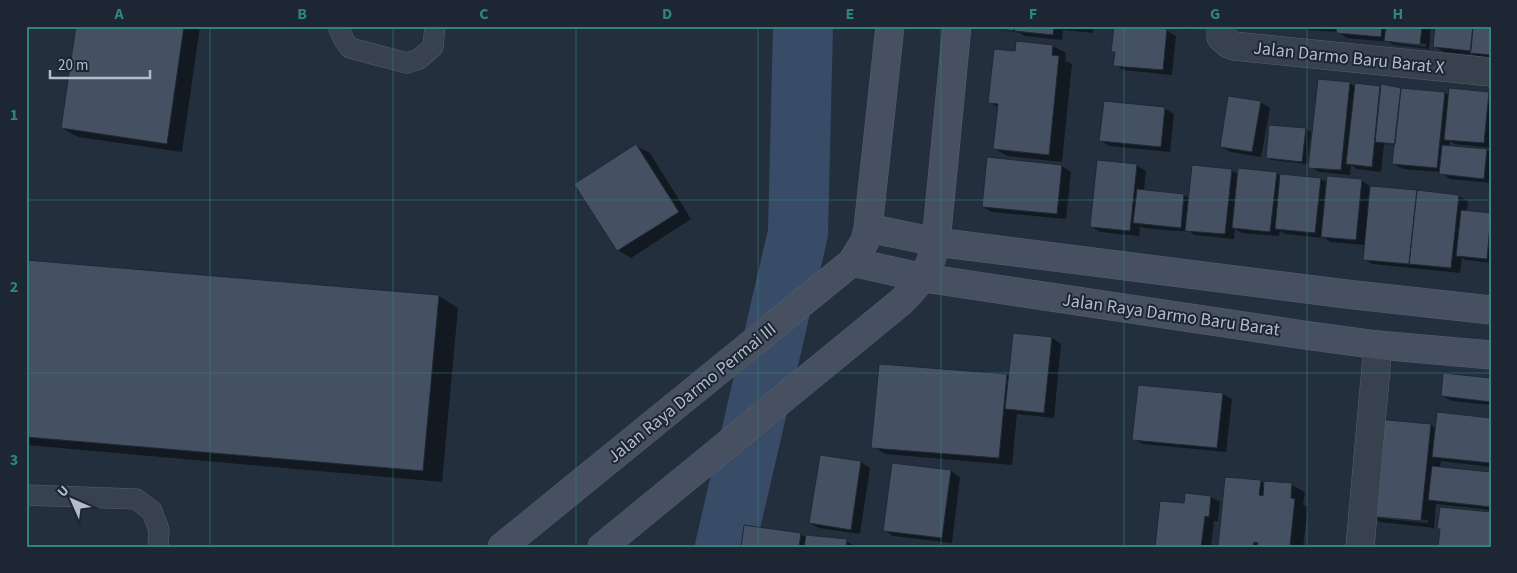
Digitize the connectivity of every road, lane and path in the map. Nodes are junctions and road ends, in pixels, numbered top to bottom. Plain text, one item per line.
1 (338, 26) edge
2 (435, 26) edge
3 (890, 26) edge
4 (957, 26) edge
5 (1221, 26) edge
6 (1491, 72) edge
7 (868, 228) junction
8 (936, 242) junction
9 (852, 262) junction
10 (924, 278) junction
11 (1491, 310) edge
12 (1378, 345) junction
13 (1491, 355) edge
14 (26, 495) edge
15 (158, 547) edge
16 (502, 547) edge
17 (602, 547) edge
18 (1360, 547) edge

1 - 2 lane
3 - 7 main road, Jalan Raya Darmo Permai III
4 - 8 main road
5 - 6 street, Jalan Darmo Baru Barat X
7 - 8 main road
7 - 9 main road, Jalan Raya Darmo Permai III
8 - 10 main road
8 - 11 main road
9 - 10 main road, Jalan Raya Darmo Baru Barat
9 - 16 main road, Jalan Raya Darmo Permai III
10 - 12 main road, Jalan Raya Darmo Baru Barat
10 - 17 main road
12 - 13 main road, Jalan Raya Darmo Baru Barat
12 - 18 street
14 - 15 lane

